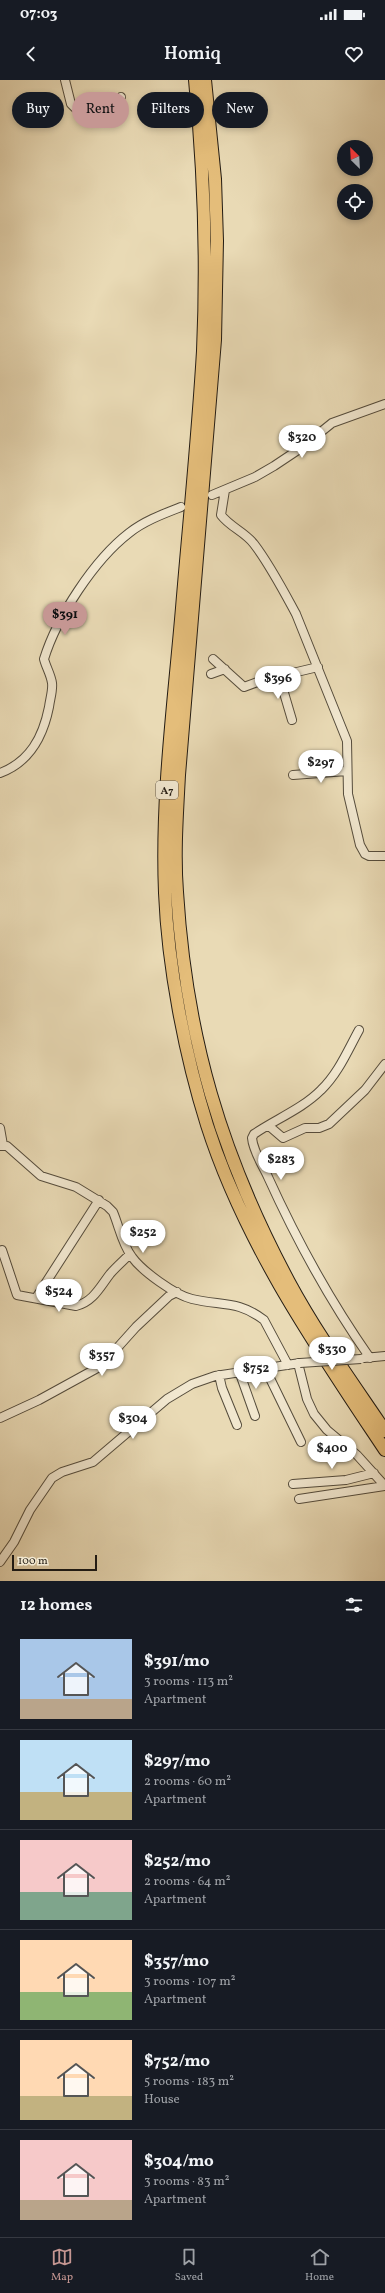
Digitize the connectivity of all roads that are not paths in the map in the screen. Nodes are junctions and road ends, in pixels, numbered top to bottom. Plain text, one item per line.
1 (65, 80) edge
2 (195, 80) edge
3 (206, 80) edge
4 (72, 105) edge
5 (385, 404) edge
6 (225, 490) junction
7 (212, 495) dead end
8 (181, 507) dead end
9 (213, 659) dead end
10 (318, 667) junction
11 (225, 669) junction
12 (211, 674) dead end
13 (279, 676) junction
14 (292, 720) dead end
15 (347, 771) junction
16 (0, 773) edge
17 (293, 775) dead end
18 (385, 856) edge
19 (360, 1030) dead end
20 (385, 1064) edge
21 (269, 1126) junction
22 (0, 1128) edge
23 (2, 1146) edge
24 (99, 1200) junction
25 (2, 1250) dead end
26 (130, 1254) junction
27 (177, 1292) junction
28 (36, 1298) junction
29 (385, 1356) edge
30 (366, 1358) junction
31 (299, 1363) junction
32 (288, 1365) junction
33 (265, 1368) junction
34 (239, 1371) junction
35 (219, 1375) junction
36 (255, 1416) dead end
37 (0, 1418) edge
38 (237, 1424) dead end
39 (385, 1431) edge
40 (301, 1442) dead end
41 (385, 1450) edge
42 (374, 1473) junction
43 (293, 1484) dead end
44 (385, 1486) edge
45 (299, 1499) dead end
46 (0, 1562) edge

1 - 4 street
2 - 41 highway, A7
3 - 39 highway, A7
5 - 6 street
6 - 7 street
6 - 10 street
8 - 16 street
9 - 11 street
10 - 13 street
10 - 15 street
11 - 12 street
11 - 13 street
13 - 14 street
15 - 17 street
15 - 18 street
19 - 21 street
20 - 21 street
21 - 30 street
22 - 23 street
23 - 24 street
24 - 26 street
24 - 28 street
25 - 28 street
26 - 27 street
26 - 28 street
27 - 32 street
27 - 37 street
29 - 30 street
30 - 31 street, bridge
31 - 32 street
31 - 42 street
32 - 33 street
33 - 34 street
33 - 40 street
34 - 35 street
34 - 36 street
35 - 38 street
35 - 46 street
42 - 43 street
42 - 44 street
44 - 45 street

